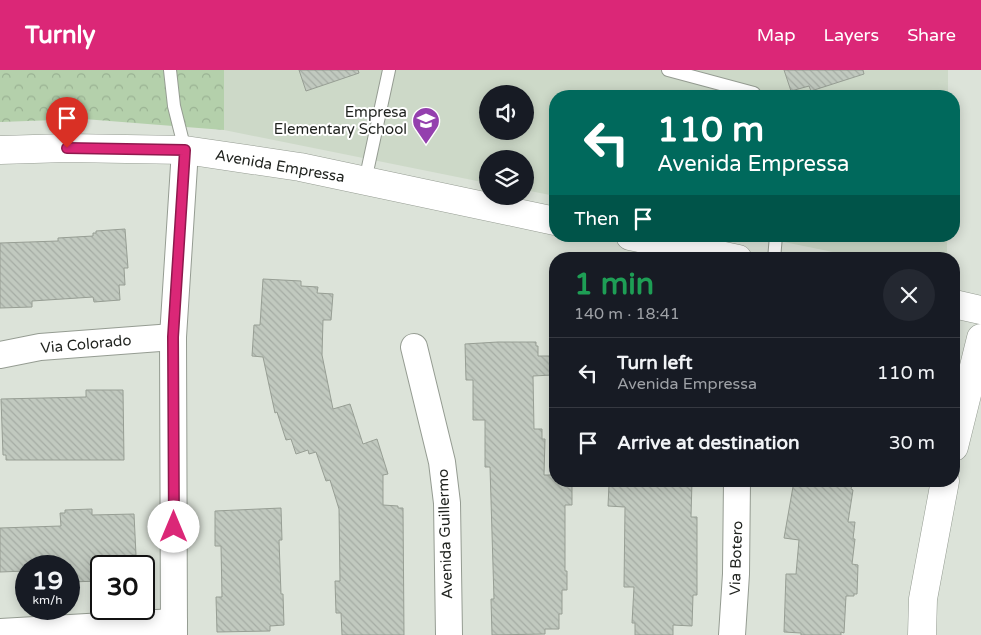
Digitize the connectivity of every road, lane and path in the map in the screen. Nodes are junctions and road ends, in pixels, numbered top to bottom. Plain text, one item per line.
1 (170, 70) edge
2 (389, 70) edge
3 (668, 70) edge
4 (743, 90) edge
5 (0, 150) edge
6 (185, 150) junction
7 (365, 181) junction
8 (549, 220) edge
9 (658, 242) edge
10 (705, 252) edge
11 (960, 305) edge
12 (981, 310) edge
13 (173, 337) junction
14 (981, 338) edge
15 (414, 347) dead end
16 (0, 355) edge
17 (960, 423) edge
18 (737, 487) edge
19 (944, 487) edge
20 (174, 628) edge
21 (0, 632) edge
22 (449, 635) edge
23 (732, 635) edge
24 (922, 635) edge

1 - 6 lane
2 - 7 lane
3 - 4 lane
5 - 6 street, Avenida Empressa
6 - 7 street, Avenida Empressa
6 - 13 street
7 - 8 street, Avenida Empressa
9 - 10 street
11 - 12 street
13 - 16 street, Via Colorado
13 - 20 street
14 - 17 street
15 - 22 street, Avenida Guillermo
18 - 23 street, Via Botero
19 - 24 street
20 - 21 street

